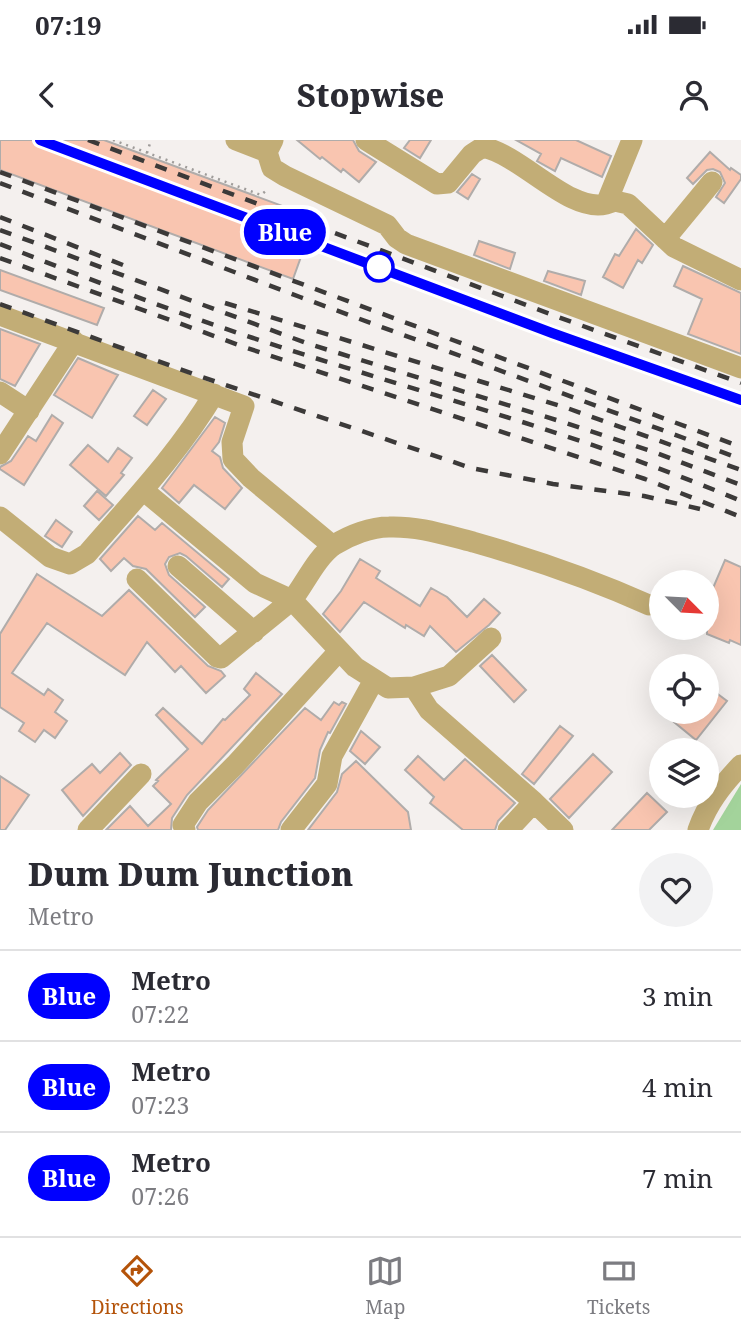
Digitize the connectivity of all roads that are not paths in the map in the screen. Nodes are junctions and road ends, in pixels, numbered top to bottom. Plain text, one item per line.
1 (236, 140) edge
2 (366, 140) edge
3 (632, 140) edge
4 (270, 146) edge
5 (395, 147) edge
6 (712, 182) dead end
7 (606, 204) junction
8 (665, 239) junction
9 (741, 279) edge
10 (0, 315) edge
11 (74, 341) junction
12 (741, 368) edge
13 (0, 392) edge
14 (215, 394) junction
15 (29, 411) junction
16 (0, 454) edge
17 (143, 490) junction
18 (0, 517) edge
19 (333, 546) junction
20 (178, 566) dead end
21 (137, 579) dead end
22 (292, 600) junction
23 (649, 605) dead end
24 (254, 632) junction
25 (491, 638) dead end
26 (339, 651) junction
27 (374, 680) junction
28 (414, 687) junction
29 (741, 765) edge
30 (141, 774) dead end
31 (534, 802) junction
32 (88, 830) edge
33 (185, 830) edge
34 (291, 830) edge
35 (508, 830) edge
36 (563, 830) edge
37 (698, 830) edge

1 - 4 street
2 - 5 street
3 - 7 street
4 - 12 street
5 - 7 street
6 - 8 street
7 - 8 street
8 - 9 street
10 - 11 street
11 - 14 street
11 - 15 street
13 - 15 street
14 - 17 street
14 - 19 street
15 - 16 street
17 - 18 street
17 - 22 street
19 - 22 street
19 - 23 street
20 - 24 street
21 - 24 street
22 - 24 street
22 - 26 street
25 - 28 street
26 - 27 street
26 - 33 street
27 - 28 street
27 - 34 street
28 - 31 street
29 - 37 street
30 - 32 street
31 - 35 street
31 - 36 street

